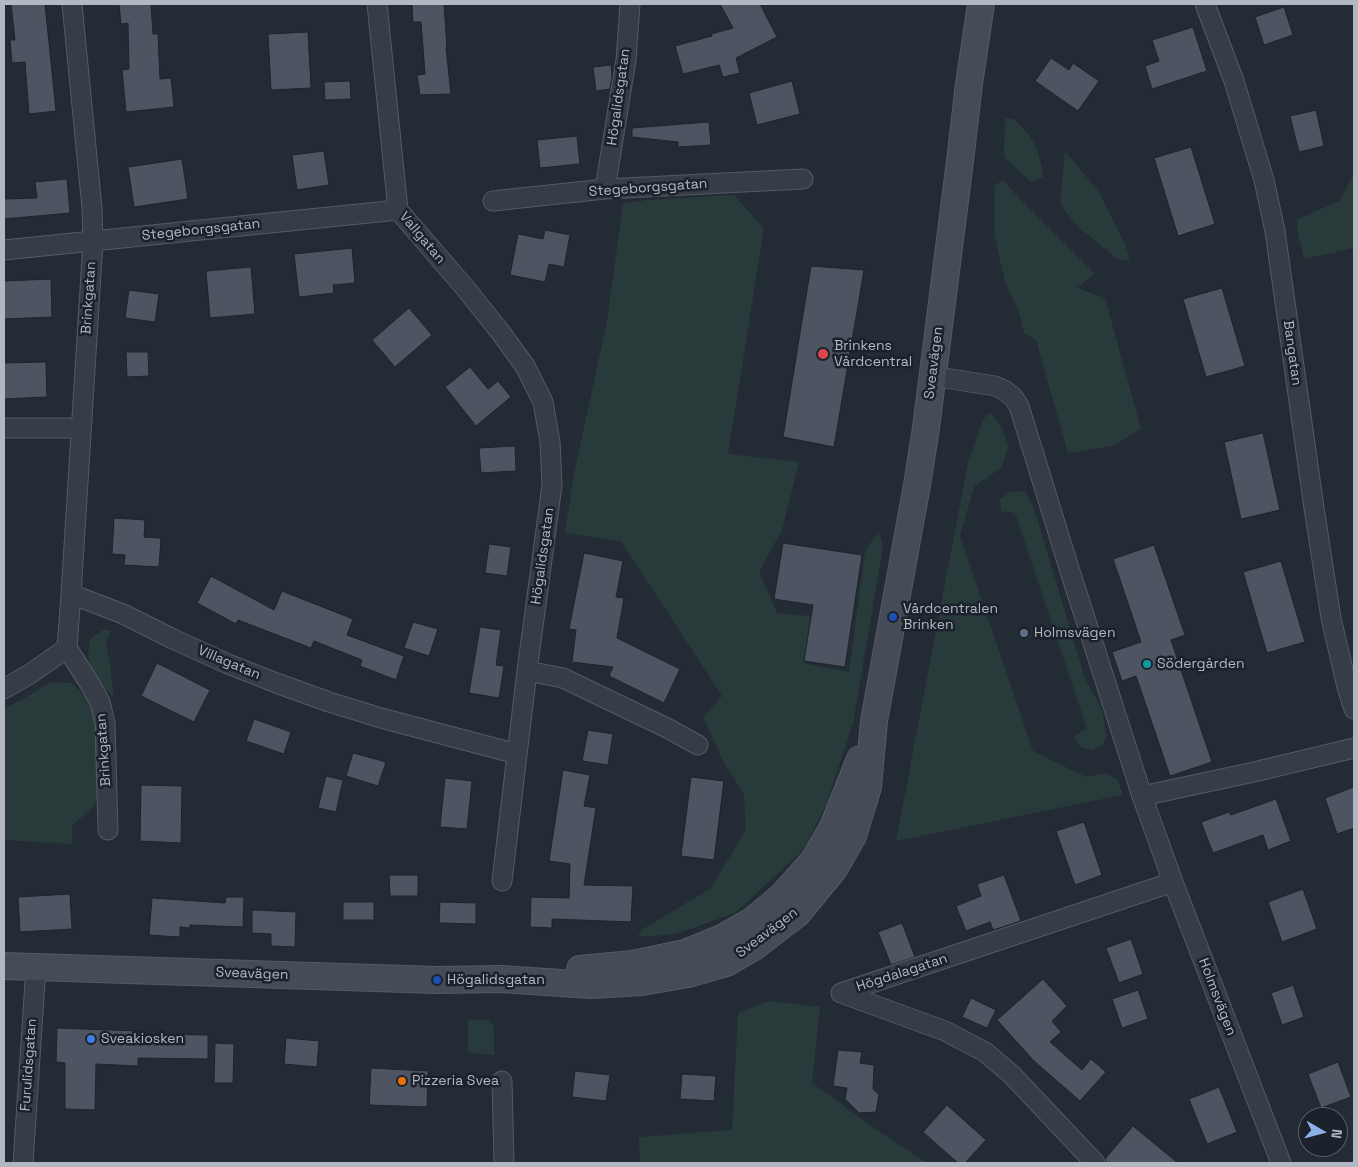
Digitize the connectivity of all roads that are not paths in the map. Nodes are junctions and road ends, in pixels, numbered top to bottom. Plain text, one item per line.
1 (72, 4) edge
2 (377, 4) edge
3 (630, 4) edge
4 (981, 4) edge
5 (1205, 4) edge
6 (803, 179) dead end
7 (606, 189) junction
8 (493, 201) dead end
9 (398, 210) junction
10 (92, 240) junction
11 (4, 250) edge
12 (932, 376) junction
13 (4, 428) edge
14 (80, 428) junction
15 (550, 442) joint
16 (71, 594) junction
17 (67, 648) junction
18 (527, 671) junction
19 (4, 689) edge
20 (1354, 709) edge
21 (698, 746) dead end
22 (1354, 748) edge
23 (517, 754) junction
24 (1142, 796) junction
25 (108, 830) dead end
26 (502, 881) dead end
27 (1173, 882) junction
28 (4, 966) edge
29 (36, 967) junction
30 (502, 1081) dead end
31 (22, 1163) edge
32 (504, 1163) edge
33 (1095, 1163) edge
34 (1281, 1163) edge

1 - 10 street, Brinkgatan
2 - 9 street, Vallgatan
3 - 7 street, Högalidsgatan
4 - 12 main road, Sveavägen
5 - 20 street, Bangatan
6 - 7 street, Stegeborgsgatan
7 - 8 street, Stegeborgsgatan
9 - 10 street, Stegeborgsgatan
9 - 15 street, Vallgatan
10 - 11 street, Stegeborgsgatan
10 - 14 street, Brinkgatan
12 - 24 street, Holmsvägen
12 - 29 main road, Sveavägen
13 - 14 street
14 - 16 street, Brinkgatan
15 - 18 street, Högalidsgatan
16 - 17 street
16 - 23 street, Villagatan
17 - 19 street
17 - 25 street, Brinkgatan
18 - 21 street
18 - 23 street, Högalidsgatan
22 - 24 street
23 - 26 street, Högalidsgatan
24 - 27 street, Holmsvägen
27 - 33 street, Högdalagatan
27 - 34 street, Holmsvägen
28 - 29 main road, Sveavägen
29 - 31 street, Furulidsgatan
30 - 32 street

